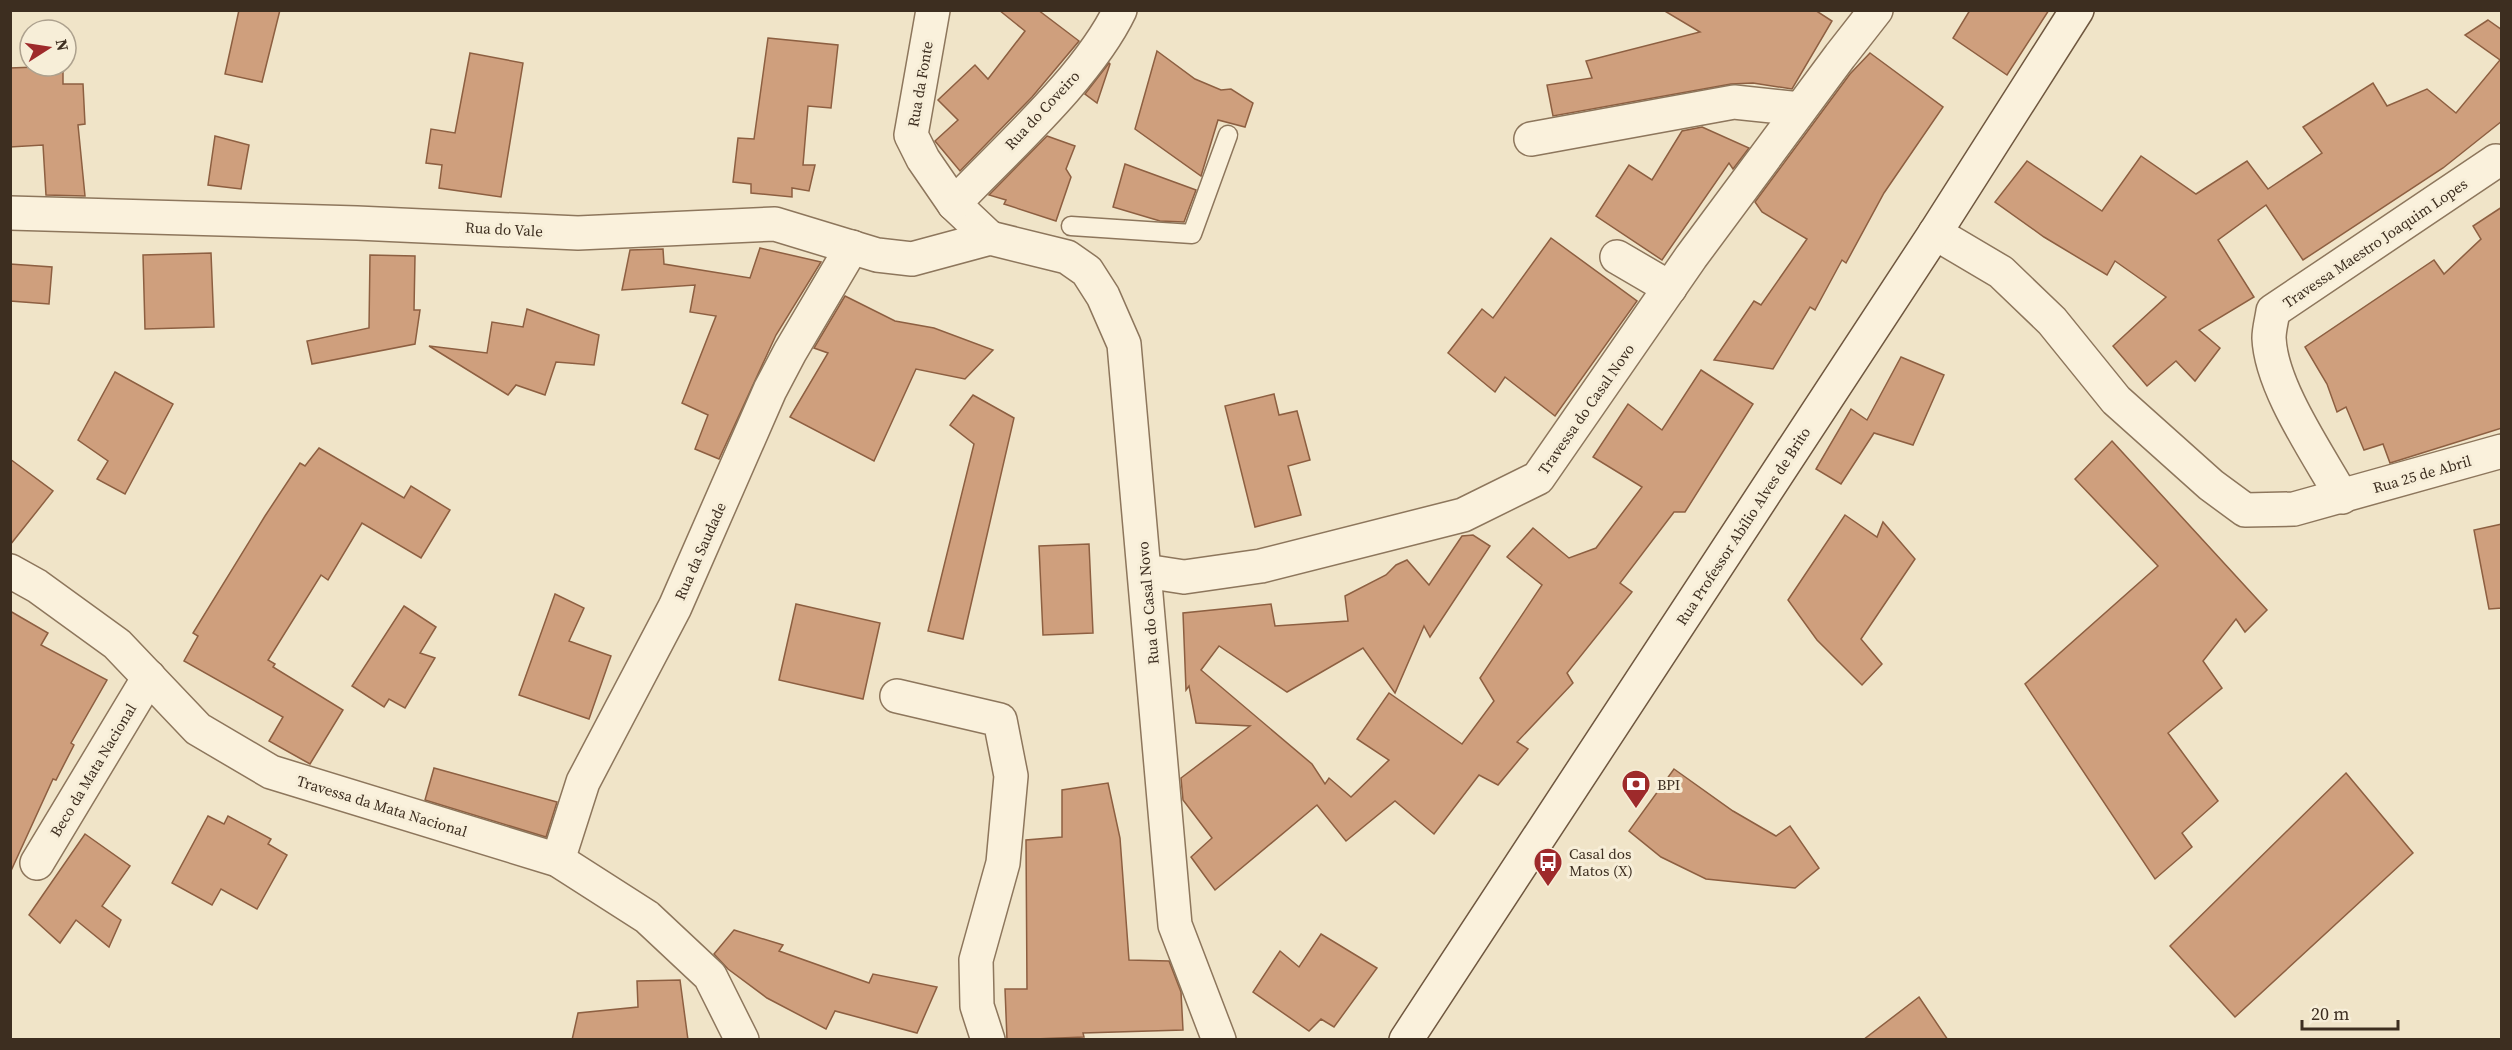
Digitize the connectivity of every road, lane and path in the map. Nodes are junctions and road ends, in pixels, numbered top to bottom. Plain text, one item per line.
1 (933, 10) edge
2 (1120, 10) edge
3 (1876, 10) edge
4 (2077, 10) edge
5 (1800, 110) junction
6 (1228, 135) dead end
7 (1531, 139) dead end
8 (2496, 161) dead end
9 (954, 204) junction
10 (10, 213) edge
11 (1071, 226) dead end
12 (1935, 233) junction
13 (990, 238) junction
14 (852, 247) junction
15 (1617, 256) dead end
16 (1670, 288) junction
17 (2502, 452) edge
18 (2342, 497) junction
19 (10, 571) edge
20 (1145, 571) junction
21 (149, 677) junction
22 (897, 696) dead end
23 (558, 860) junction
24 (37, 862) dead end
25 (742, 1040) edge
26 (988, 1040) edge
27 (1219, 1040) edge
28 (1406, 1040) edge

1 - 9 street, Rua da Fonte
2 - 9 street, Rua do Coveiro
3 - 5 street, Travessa do Casal Novo
4 - 12 street, Rua Professor Abílio Alves de Brito
5 - 7 street
5 - 16 street, Travessa do Casal Novo
6 - 11 lane
8 - 18 street, Travessa Maestro Joaquim Lopes
9 - 13 street, Rua da Fonte
10 - 14 street, Rua do Vale
12 - 18 street, Rua 25 de Abril
12 - 28 street, Rua Professor Abílio Alves de Brito
13 - 14 street, Rua do Vale
13 - 20 street, Rua do Casal Novo
14 - 23 street, Rua da Saudade
15 - 16 street
16 - 20 street, Travessa do Casal Novo
17 - 18 street, Rua 25 de Abril
19 - 21 street, Travessa da Mata Nacional
20 - 27 street, Rua do Casal Novo
21 - 23 street, Travessa da Mata Nacional
21 - 24 street, Beco da Mata Nacional
22 - 26 street
23 - 25 street, Travessa da Mata Nacional

